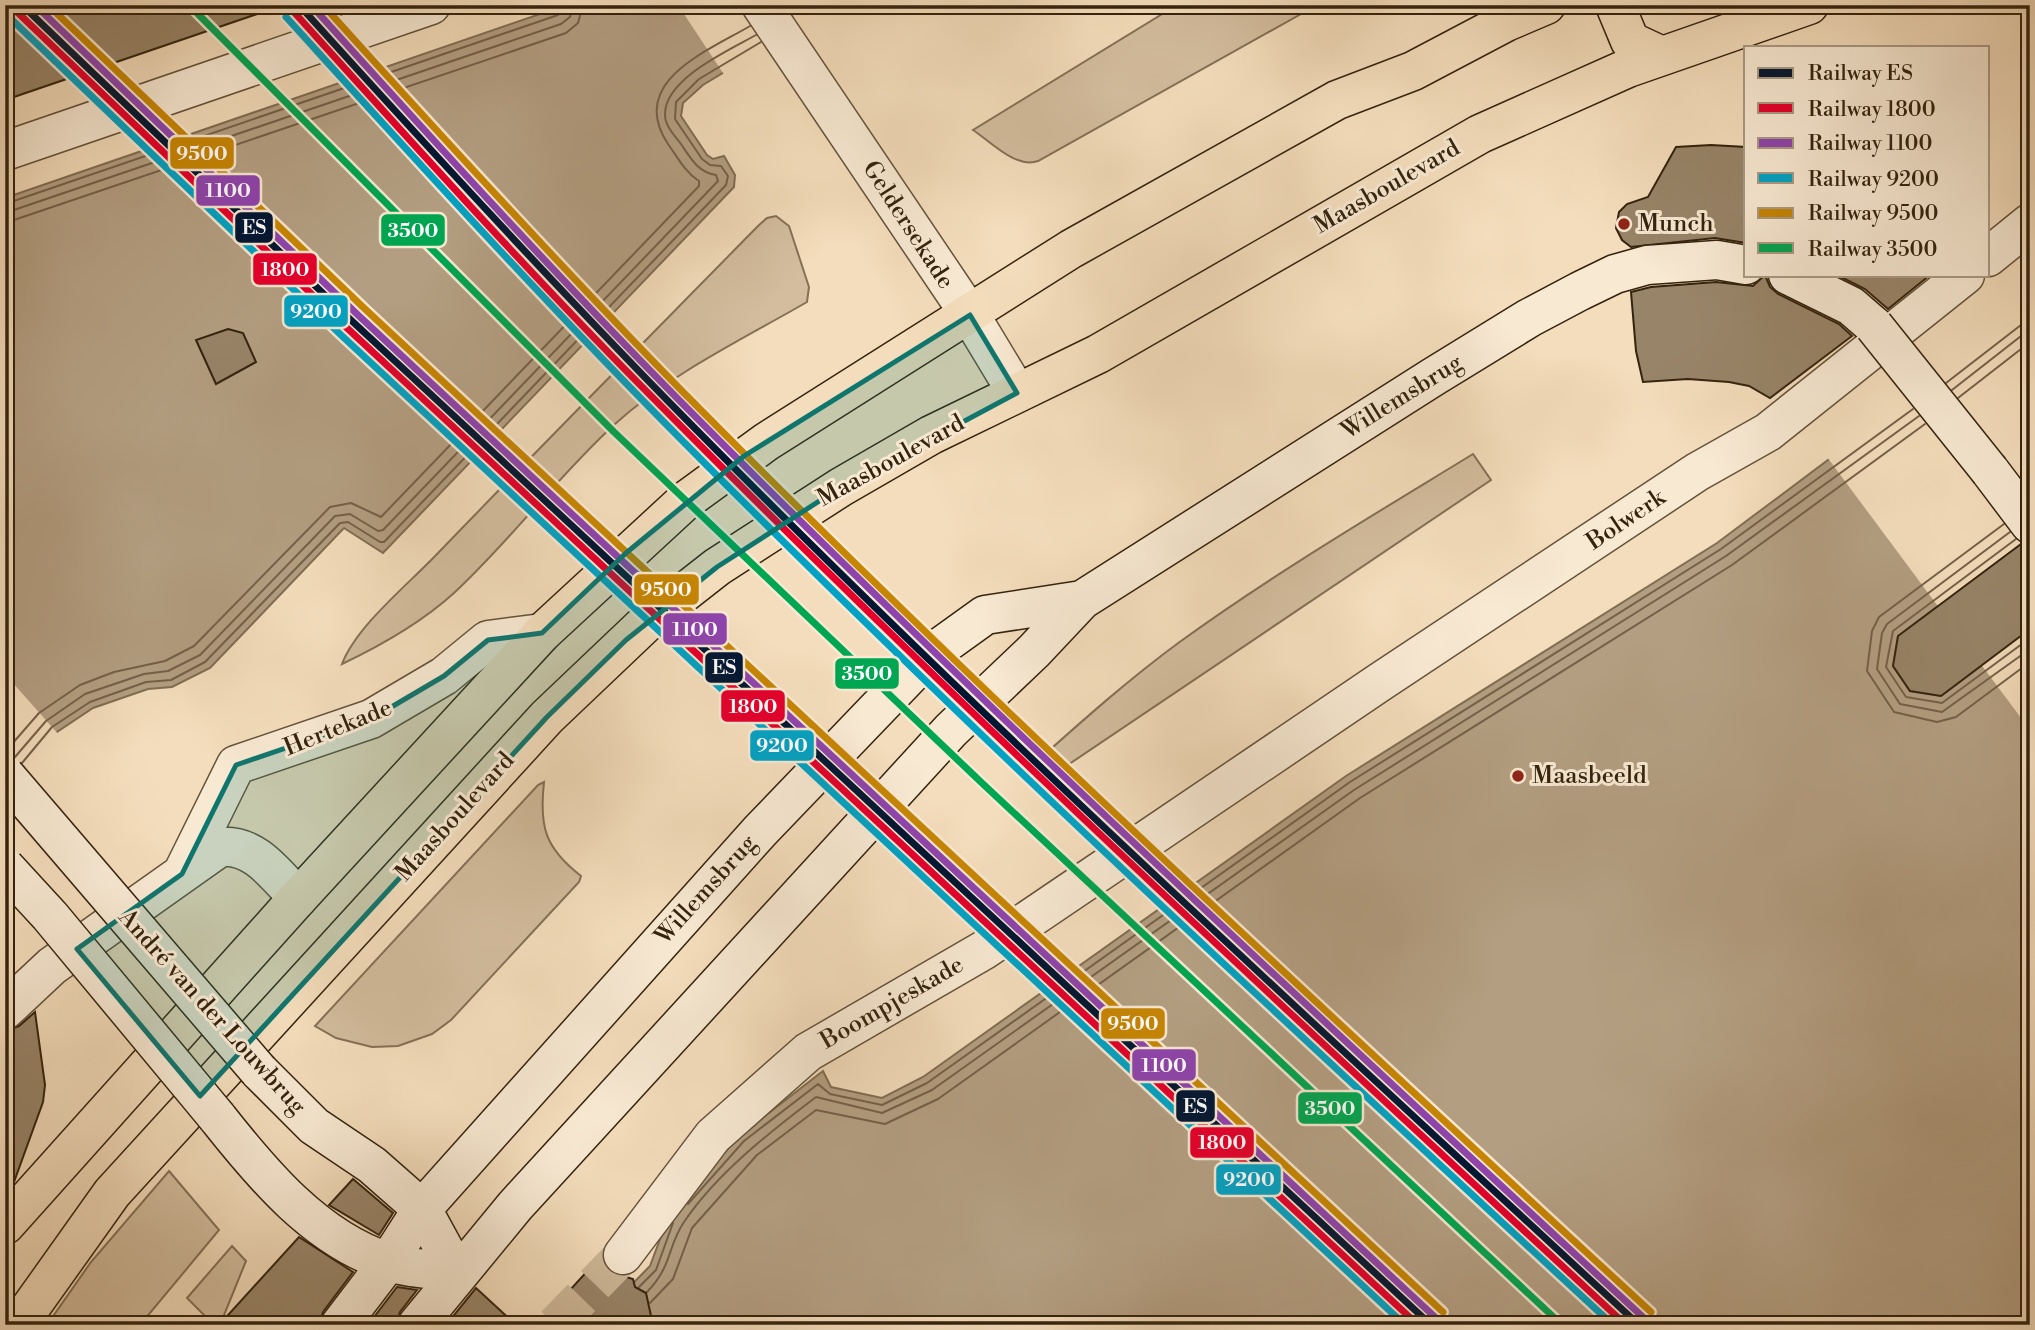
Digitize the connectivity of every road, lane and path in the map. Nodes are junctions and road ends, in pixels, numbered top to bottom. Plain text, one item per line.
1 (431, 5) edge
2 (761, 5) edge
3 (1546, 5) edge
4 (1615, 5) edge
5 (1809, 5) edge
6 (1660, 55) junction
7 (5, 151) edge
8 (2030, 223) edge
9 (1990, 255) edge
10 (1744, 265) edge
11 (1790, 276) edge
12 (1964, 276) edge
13 (970, 315) junction
14 (1017, 393) junction
15 (2030, 524) edge
16 (1082, 600) junction
17 (542, 633) junction
18 (1276, 753) joint
19 (5, 775) edge
20 (5, 867) edge
21 (182, 874) junction
22 (298, 898) junction
23 (5, 1010) edge
24 (422, 1209) junction
25 (5, 1225) edge
26 (623, 1255) tunnel mouth
27 (388, 1262) junction
28 (457, 1273) junction
29 (18, 1325) edge
30 (340, 1325) edge
31 (417, 1325) edge

1 - 7 main road
2 - 13 main road, Geldersekade
3 - 13 main road
4 - 6 main road
5 - 6 main road, Maasboulevard
6 - 14 main road, Maasboulevard
8 - 9 main road
10 - 16 main road, Willemsbrug
11 - 15 main road, bridge
12 - 18 main road, Bolwerk
13 - 14 main road, Geldersekade
13 - 17 main road
14 - 29 main road, Maasboulevard
16 - 24 main road, Willemsbrug
16 - 28 main road, Willemsbrug
17 - 21 main road, Hertekade
17 - 22 main road
18 - 26 main road, Boompjeskade
19 - 24 main road, André van der Louwbrug, bridge
20 - 27 main road, bridge
21 - 22 main road, Hertekade
21 - 23 main road, Hertekade
22 - 25 main road
24 - 27 main road, Willemsbrug
24 - 28 main road, André van der Louwbrug
27 - 28 main road
27 - 30 main road, Willemsbrug
28 - 31 main road, Willemsbrug

